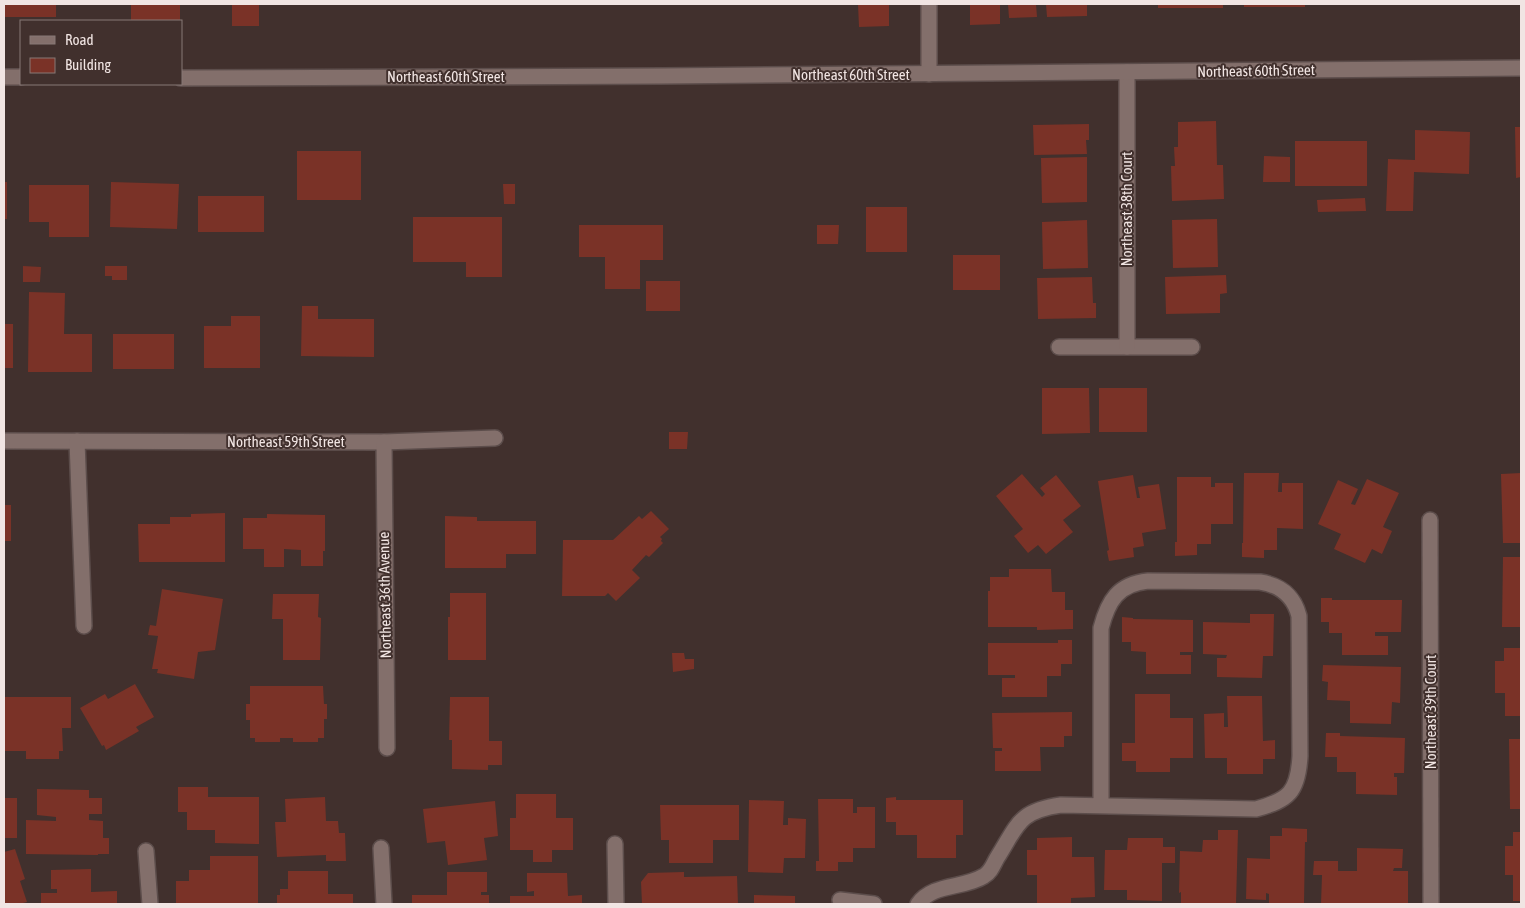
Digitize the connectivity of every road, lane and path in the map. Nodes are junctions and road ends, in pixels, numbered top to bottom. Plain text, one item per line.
1 (929, 4) edge
2 (1521, 68) edge
3 (1127, 72) junction
4 (929, 74) junction
5 (4, 76) edge
6 (20, 77) edge
7 (182, 78) edge
8 (1059, 347) dead end
9 (1127, 347) junction
10 (1192, 347) dead end
11 (495, 438) dead end
12 (77, 441) junction
13 (4, 442) edge
14 (384, 442) junction
15 (1430, 520) dead end
16 (84, 626) dead end
17 (387, 748) dead end
18 (1101, 805) junction
19 (615, 844) dead end
20 (380, 848) dead end
21 (146, 851) dead end
22 (840, 900) dead end
23 (150, 904) edge
24 (384, 904) edge
25 (616, 904) edge
26 (874, 904) edge
27 (918, 904) edge
28 (1431, 904) edge

1 - 4 street
2 - 3 street, Northeast 60th Street
3 - 4 street, Northeast 60th Street
3 - 9 street, Northeast 38th Court
4 - 7 street, Northeast 60th Street
5 - 6 street
8 - 9 street
9 - 10 street
11 - 14 street, Northeast 59th Street
12 - 13 street, Northeast 59th Street
12 - 14 street, Northeast 59th Street
12 - 16 street
14 - 17 street, Northeast 36th Avenue
15 - 28 street, Northeast 39th Court
18 - 18 street
18 - 27 street
19 - 25 street
20 - 24 street
21 - 23 street
22 - 26 street

